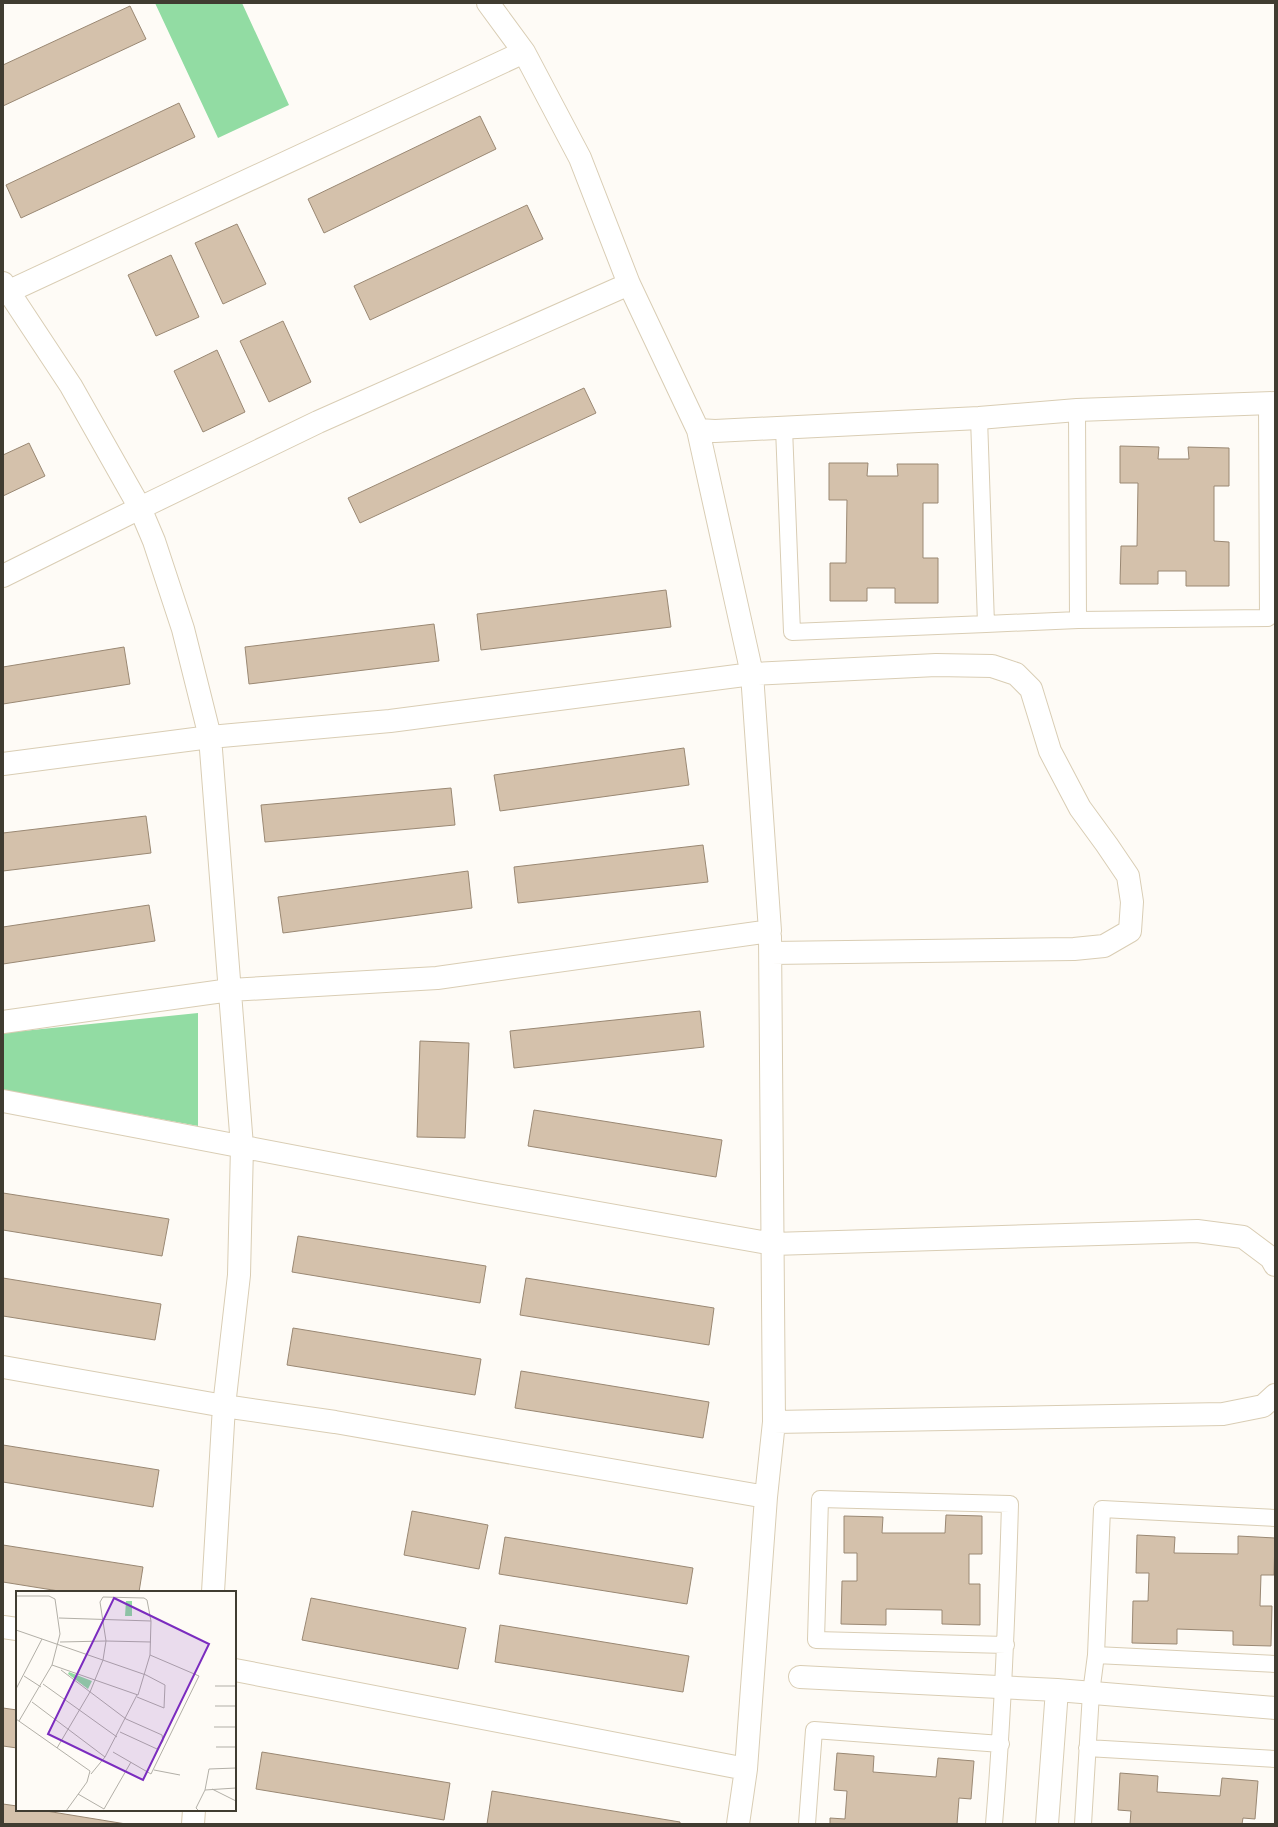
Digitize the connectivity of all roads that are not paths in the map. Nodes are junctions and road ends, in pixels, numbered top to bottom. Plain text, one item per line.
1 (488, 3) edge
2 (524, 52) junction
3 (629, 284) junction
4 (5, 289) edge
5 (1271, 403) edge
6 (1077, 410) junction
7 (979, 418) junction
8 (784, 428) junction
9 (698, 430) junction
10 (140, 508) junction
11 (3, 576) edge
12 (1078, 620) junction
13 (986, 624) junction
14 (752, 674) junction
15 (210, 737) junction
16 (3, 764) edge
17 (770, 931) junction
18 (771, 953) junction
19 (230, 990) junction
20 (3, 1022) edge
21 (3, 1101) edge
22 (242, 1146) junction
23 (773, 1244) junction
24 (1275, 1265) edge
25 (3, 1367) edge
26 (1275, 1394) edge
27 (224, 1406) junction
28 (774, 1422) junction
29 (766, 1497) junction
30 (1275, 1518) edge
31 (213, 1591) edge
32 (3, 1626) edge
33 (16, 1629) edge
34 (1006, 1645) junction
35 (1096, 1656) junction
36 (1275, 1664) edge
37 (236, 1670) edge
38 (800, 1677) dead end
39 (1004, 1687) junction
40 (1057, 1690) junction
41 (1091, 1693) junction
42 (1275, 1708) edge
43 (1001, 1744) junction
44 (1088, 1748) junction
45 (1275, 1759) edge
46 (746, 1769) junction
47 (194, 1811) edge
48 (193, 1824) edge
49 (738, 1824) edge
50 (807, 1824) edge
51 (994, 1824) edge
52 (1047, 1824) edge
53 (1083, 1824) edge

1 - 2 street
2 - 3 street
2 - 4 street
3 - 9 street
3 - 10 street
4 - 10 street
5 - 6 street
5 - 12 lane
6 - 7 street
6 - 12 lane
7 - 8 street
7 - 13 lane
8 - 9 street
8 - 13 lane
9 - 14 street
10 - 11 street
10 - 15 street
12 - 13 lane
14 - 15 street
14 - 17 street
14 - 18 street
15 - 16 street
15 - 19 street
17 - 18 street
17 - 19 street
18 - 23 street
19 - 20 street
19 - 22 street
21 - 22 street
22 - 23 street
22 - 27 street
23 - 24 street
23 - 28 street
25 - 27 street
26 - 28 street
27 - 29 street
27 - 31 street
28 - 29 street
29 - 46 street
30 - 35 lane
32 - 33 street
34 - 34 lane
34 - 39 lane
35 - 36 lane
35 - 41 lane
37 - 46 street
38 - 39 street
39 - 40 street
39 - 43 lane
40 - 41 street
40 - 52 street
41 - 42 street
41 - 44 lane
43 - 50 lane
43 - 51 lane
44 - 45 lane
44 - 53 lane
46 - 49 street
47 - 48 street

